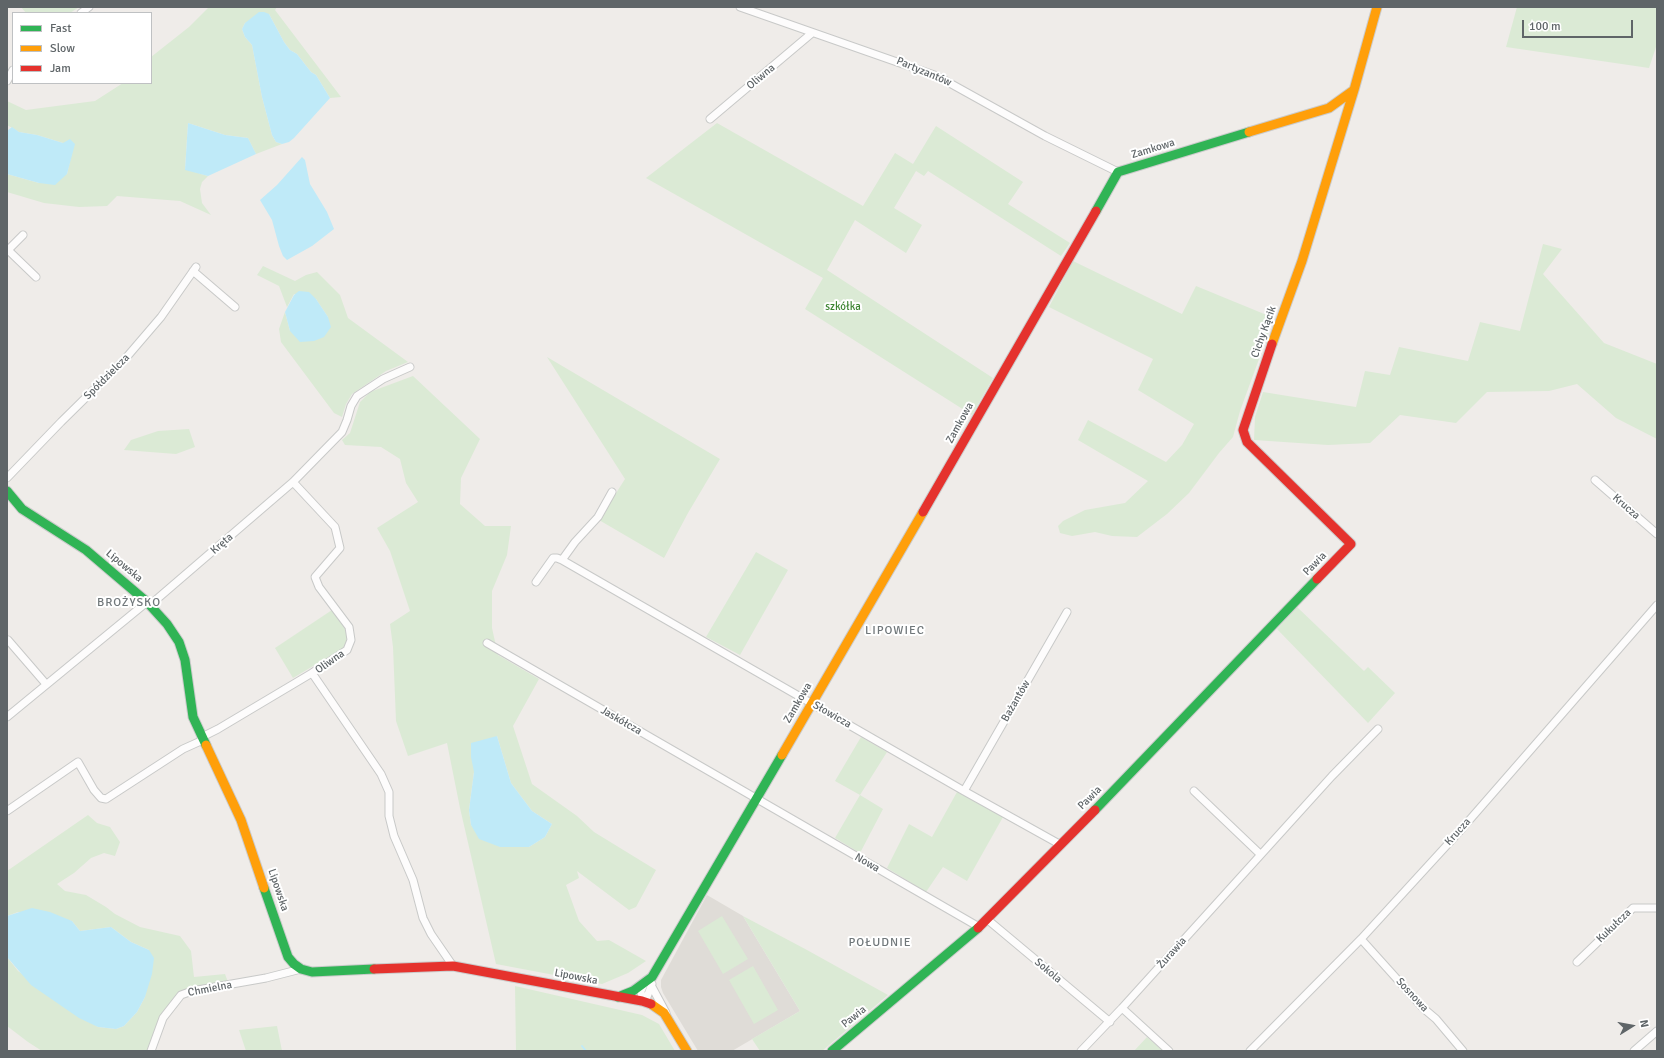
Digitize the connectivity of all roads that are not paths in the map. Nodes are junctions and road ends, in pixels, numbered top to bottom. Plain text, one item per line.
1 (740, 7) edge
2 (1377, 7) edge
3 (812, 33) junction
4 (12, 72) edge
5 (7, 81) edge
6 (1354, 90) junction
7 (710, 119) dead end
8 (1118, 172) junction
9 (23, 234) dead end
10 (8, 250) edge
11 (36, 277) dead end
12 (235, 307) dead end
13 (410, 367) dead end
14 (7, 478) edge
15 (1595, 480) dead end
16 (293, 482) junction
17 (7, 491) edge
18 (612, 492) dead end
19 (1657, 534) edge
20 (1350, 544) joint
21 (562, 560) junction
22 (536, 582) dead end
23 (149, 604) junction
24 (1657, 606) edge
25 (1068, 612) dead end
26 (8, 640) dead end
27 (487, 643) dead end
28 (312, 673) junction
29 (46, 684) junction
30 (812, 703) junction
31 (7, 717) edge
32 (1378, 729) dead end
33 (202, 738) junction
34 (964, 791) junction
35 (1194, 791) dead end
36 (756, 798) junction
37 (7, 811) edge
38 (1060, 845) junction
39 (1260, 854) junction
40 (1657, 908) edge
41 (988, 920) junction
42 (979, 927) junction
43 (1361, 939) junction
44 (1577, 962) dead end
45 (453, 966) junction
46 (301, 969) junction
47 (648, 985) junction
48 (618, 997) junction
49 (643, 1002) junction
50 (1122, 1008) junction
51 (670, 1020) junction
52 (1110, 1022) junction
53 (1657, 1031) edge
54 (151, 1051) edge
55 (687, 1051) edge
56 (832, 1051) edge
57 (1081, 1051) edge
58 (1169, 1051) edge
59 (1250, 1051) edge
60 (1463, 1051) edge
61 (1634, 1051) edge

1 - 3 street, Partyzantów
2 - 6 street
3 - 7 street, Oliwna
3 - 8 street, Partyzantów
4 - 5 street
6 - 8 street, Zamkowa
6 - 20 street, Cichy Kącik
8 - 30 street, Zamkowa
9 - 10 street
10 - 11 street
12 - 14 street, Spółdzielcza
13 - 16 street
15 - 19 street, Krucza
16 - 23 street, Kręta
16 - 28 street, Oliwna
17 - 23 street, Lipowska
18 - 21 street
20 - 38 street, Pawia
21 - 22 street
21 - 30 street, Słowicza
23 - 29 street, Kręta
23 - 33 street, Lipowska
24 - 43 street, Krucza
25 - 34 street, Bażantów
26 - 29 street
27 - 36 street, Jaskółcza
28 - 33 street
28 - 45 street, Oliwna
29 - 31 street, Kręta
30 - 34 street, Słowicza
30 - 36 street, Zamkowa
32 - 39 street, Żurawia
33 - 37 street
33 - 46 street, Lipowska
34 - 38 street, Słowicza
35 - 39 street
36 - 42 street, Nowa
36 - 47 street, Zamkowa
38 - 41 street, Pawia
39 - 50 street, Żurawia
40 - 44 street, Kukułcza
41 - 42 street, Pawia
41 - 52 street, Sokola
42 - 56 street, Pawia
43 - 59 street, Krucza
43 - 60 street, Sosnowa
45 - 46 street, Lipowska
45 - 48 street, Lipowska
46 - 54 street, Chmielna
47 - 48 street, Zamkowa
47 - 49 street
47 - 51 street
48 - 49 street, Lipowska
49 - 51 street, Lipowska
50 - 52 street, Żurawia
50 - 58 street
51 - 55 street, Lipowska
52 - 57 street, Żurawia
53 - 61 street

